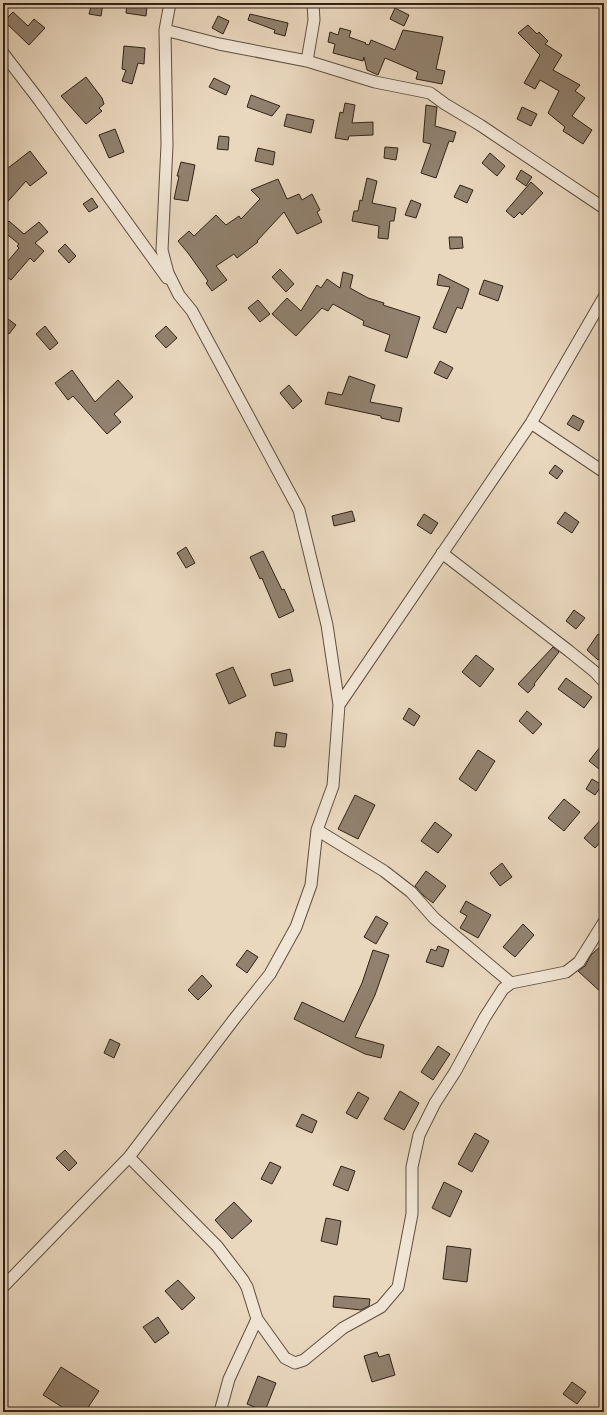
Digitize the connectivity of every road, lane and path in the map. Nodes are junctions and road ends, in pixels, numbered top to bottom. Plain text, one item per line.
1 (170, 3) edge
2 (313, 3) edge
3 (165, 30) junction
4 (3, 53) edge
5 (307, 61) junction
6 (604, 208) edge
7 (179, 295) junction
8 (604, 297) edge
9 (531, 423) junction
10 (604, 472) edge
11 (442, 553) junction
12 (604, 682) edge
13 (338, 705) junction
14 (318, 830) junction
15 (604, 922) edge
16 (510, 982) junction
17 (128, 1157) junction
18 (3, 1287) edge
19 (257, 1319) junction
20 (220, 1412) edge

1 - 3 street
2 - 5 street
3 - 5 street
3 - 7 street
4 - 7 street
5 - 6 street
7 - 13 street
8 - 9 street
9 - 10 street
9 - 11 street
11 - 12 street
11 - 13 street
13 - 14 street
14 - 16 street
14 - 17 street
15 - 16 street
16 - 19 street
17 - 18 street
17 - 19 street
19 - 20 street

